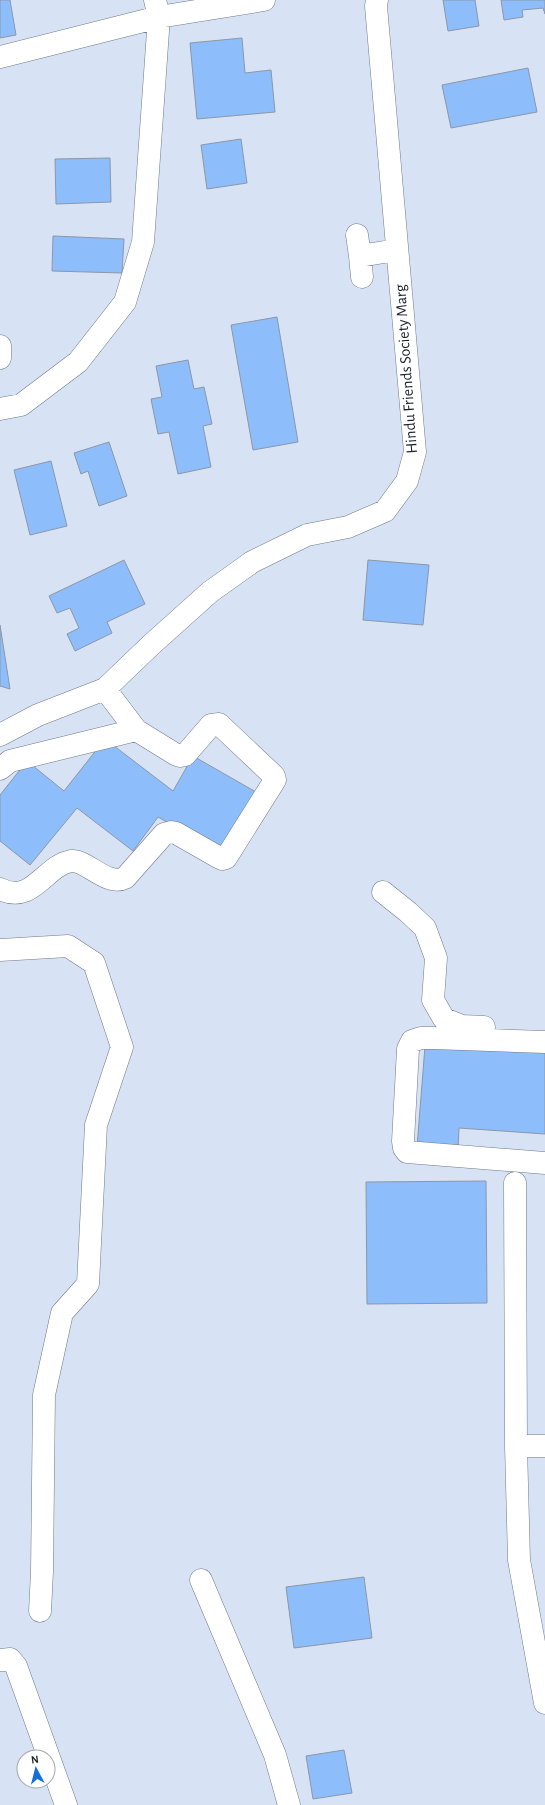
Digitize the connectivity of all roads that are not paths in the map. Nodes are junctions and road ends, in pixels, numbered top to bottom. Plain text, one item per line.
1 (264, 0) edge
2 (375, 2) edge
3 (157, 9) edge
4 (0, 57) edge
5 (357, 235) dead end
6 (396, 250) junction
7 (360, 256) junction
8 (362, 277) dead end
9 (0, 346) edge
10 (0, 358) edge
11 (0, 409) edge
12 (105, 689) junction
13 (136, 730) junction
14 (1, 735) edge
15 (5, 765) edge
16 (0, 889) edge
17 (383, 892) dead end
18 (0, 950) edge
19 (545, 1028) edge
20 (545, 1042) edge
21 (545, 1163) edge
22 (515, 1183) dead end
23 (516, 1446) junction
24 (545, 1446) edge
25 (201, 1580) dead end
26 (40, 1611) dead end
27 (0, 1660) edge
28 (545, 1702) edge
29 (66, 1805) edge
30 (289, 1805) edge

1 - 3 street
2 - 6 street, Hindu Friends Society Marg
3 - 4 street
3 - 11 street
5 - 7 street
6 - 7 street
6 - 12 street, Hindu Friends Society Marg
7 - 8 street
9 - 10 street
12 - 13 street
12 - 14 street, Hindu Friends Society Marg
13 - 15 street
13 - 16 street
14 - 15 street
17 - 19 street
18 - 26 street
20 - 21 street
22 - 23 street
23 - 24 street
23 - 28 street
25 - 30 street
27 - 29 street

